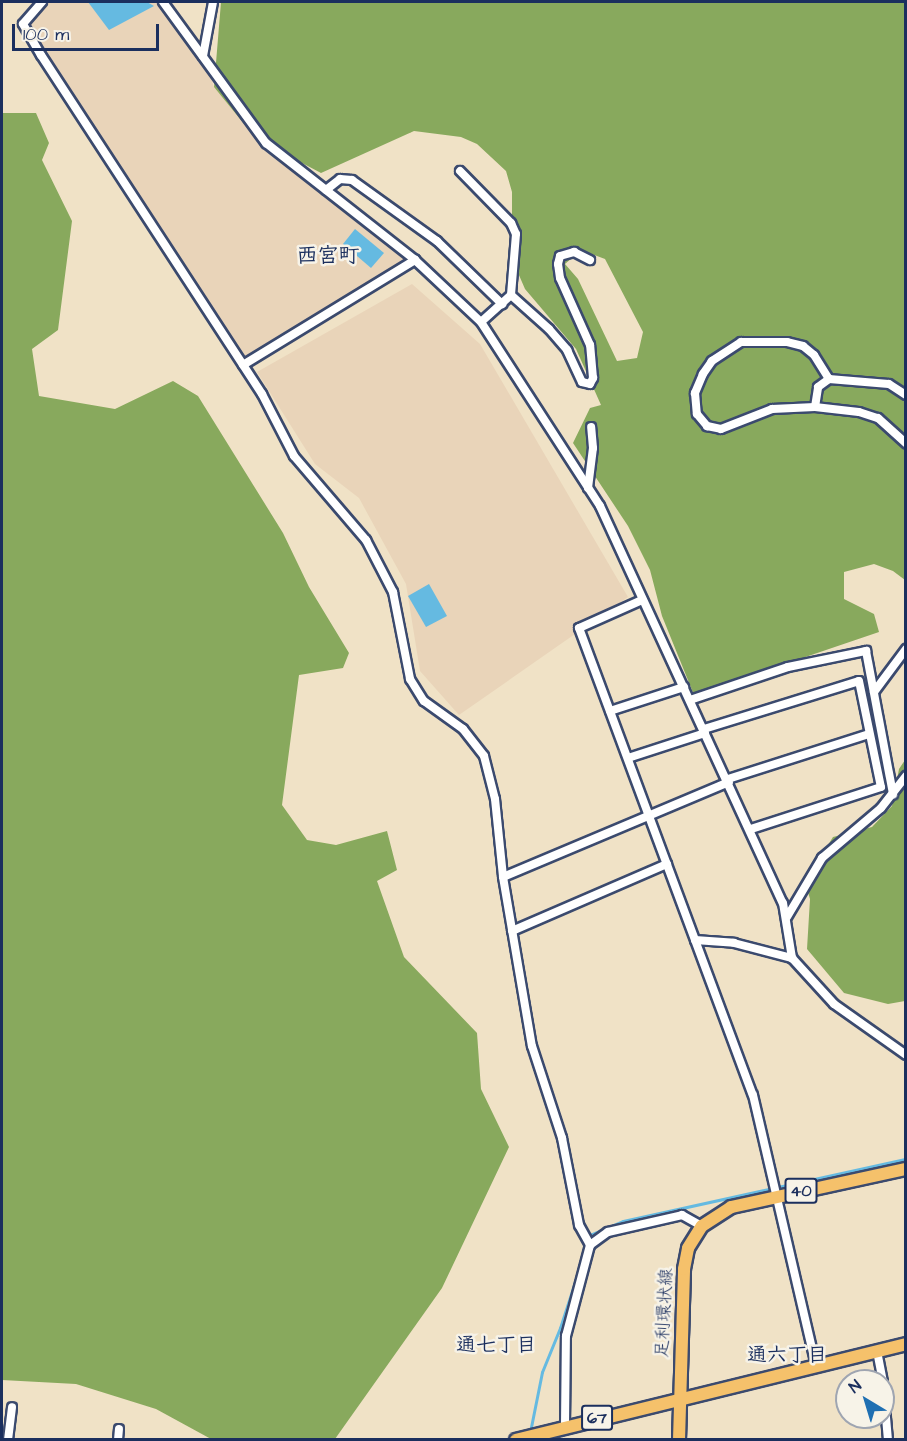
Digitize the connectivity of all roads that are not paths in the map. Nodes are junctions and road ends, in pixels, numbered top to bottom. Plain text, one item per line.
1 (42, 2) edge
2 (163, 2) edge
3 (213, 2) edge
4 (203, 56) junction
5 (460, 171) dead end
6 (326, 190) junction
7 (415, 260) junction
8 (590, 260) dead end
9 (511, 295) junction
10 (502, 304) junction
11 (481, 322) junction
12 (243, 365) junction
13 (829, 379) junction
14 (906, 395) edge
15 (816, 408) junction
16 (591, 427) dead end
17 (906, 443) edge
18 (588, 488) junction
19 (642, 600) junction
20 (906, 649) edge
21 (684, 687) junction
22 (874, 693) junction
23 (690, 700) junction
24 (610, 711) junction
25 (705, 731) junction
26 (869, 734) junction
27 (628, 758) junction
28 (906, 776) edge
29 (728, 781) junction
30 (893, 794) junction
31 (649, 816) junction
32 (750, 829) junction
33 (668, 864) junction
34 (503, 877) junction
35 (786, 917) junction
36 (512, 931) junction
37 (696, 940) junction
38 (792, 958) junction
39 (906, 1055) edge
40 (906, 1169) edge
41 (776, 1196) junction
42 (702, 1226) junction
43 (590, 1245) junction
44 (906, 1344) edge
45 (877, 1351) junction
46 (816, 1366) junction
47 (880, 1369) edge
48 (679, 1398) junction
49 (12, 1407) dead end
50 (565, 1425) junction
51 (119, 1429) dead end
52 (532, 1437) edge
53 (8, 1440) edge
54 (118, 1440) edge
55 (516, 1440) edge
56 (679, 1440) edge

1 - 12 street
2 - 4 street
3 - 4 street
4 - 6 street
5 - 9 street
6 - 7 street
6 - 10 street
7 - 11 street
7 - 12 street
8 - 9 street
9 - 10 street
10 - 11 street
11 - 18 street
12 - 34 street
13 - 14 street
13 - 15 street
13 - 15 street
15 - 17 street
16 - 18 street
18 - 19 street
19 - 21 street
19 - 24 street
20 - 22 street
21 - 23 street
21 - 24 street
22 - 23 street
22 - 30 street
23 - 25 street
24 - 27 street
25 - 26 street
25 - 27 street
25 - 29 street
26 - 29 street
26 - 32 street
27 - 31 street
28 - 30 street
29 - 31 street
29 - 32 street
30 - 35 street
31 - 33 street
31 - 34 street
32 - 35 street
33 - 36 street
33 - 37 street
34 - 36 street
35 - 38 street
36 - 43 street
37 - 38 street
37 - 41 street
38 - 39 street
40 - 41 main road, 足利環状線 / 40
41 - 42 main road, 足利環状線 / 40
41 - 46 street
42 - 43 street
42 - 48 main road, 足利環状線 / 40
43 - 50 street
44 - 45 main road, 67
45 - 46 main road, 67
45 - 47 street
46 - 48 main road, 67
48 - 50 main road, 67
48 - 56 main road, 足利環状線 / 40
49 - 53 street
50 - 52 main road, 67
51 - 54 street
52 - 55 main road, 67

